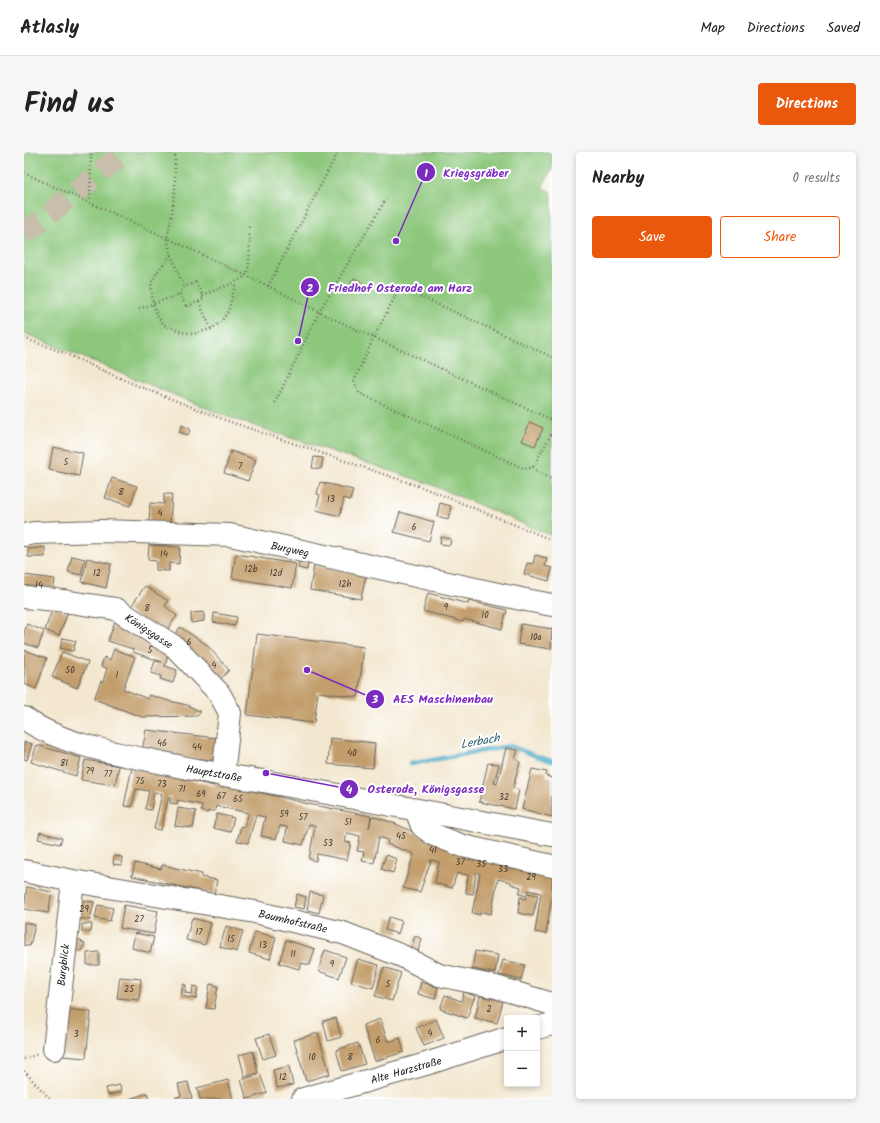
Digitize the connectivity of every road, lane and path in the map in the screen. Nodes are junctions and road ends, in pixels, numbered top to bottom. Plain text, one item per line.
1 (91, 152) edge
2 (175, 152) edge
3 (338, 152) edge
4 (24, 173) edge
5 (386, 199) dead end
6 (90, 203) junction
7 (249, 226) dead end
8 (167, 238) junction
9 (171, 255) junction
10 (245, 276) junction
11 (236, 282) junction
12 (268, 286) junction
13 (184, 287) junction
14 (180, 294) junction
15 (202, 295) junction
16 (199, 302) junction
17 (152, 304) junction
18 (139, 309) dead end
19 (319, 312) junction
20 (211, 330) junction
21 (24, 338) edge
22 (374, 338) junction
23 (552, 357) edge
24 (274, 403) dead end
25 (552, 420) edge
26 (552, 433) edge
27 (533, 467) junction
28 (552, 479) edge
29 (24, 535) edge
30 (552, 540) edge
31 (24, 597) edge
32 (552, 605) edge
33 (24, 718) edge
34 (223, 776) junction
35 (416, 810) junction
36 (552, 835) edge
37 (552, 866) edge
38 (24, 871) edge
39 (73, 881) junction
40 (552, 1004) edge
41 (552, 1024) edge
42 (540, 1027) edge
43 (504, 1039) edge
44 (54, 1049) dead end
45 (24, 1071) edge
46 (50, 1099) edge
47 (303, 1099) edge

1 - 6 path
2 - 8 path
3 - 12 path
4 - 6 path
5 - 19 path
6 - 8 path
7 - 10 path
8 - 9 path
8 - 10 path
9 - 13 path
9 - 17 path
10 - 11 path
10 - 12 path
11 - 15 path
11 - 20 path
12 - 19 path
13 - 14 path
13 - 15 path
14 - 16 path
14 - 17 path
15 - 16 path
16 - 20 path
17 - 18 path
17 - 20 path
19 - 22 path
19 - 24 path
21 - 30 path
22 - 23 path
22 - 25 path
22 - 27 path
26 - 27 path
27 - 28 path
29 - 32 street, Burgweg
31 - 34 street, Königsgasse
33 - 34 street, Hauptstraße
34 - 35 street, Hauptstraße
35 - 36 street, Hauptstraße
35 - 37 street
38 - 39 street, Baumhofstraße
39 - 40 street, Baumhofstraße
39 - 44 street, Burgblick
41 - 42 street
43 - 47 street, Alte Harzstraße
45 - 46 path

